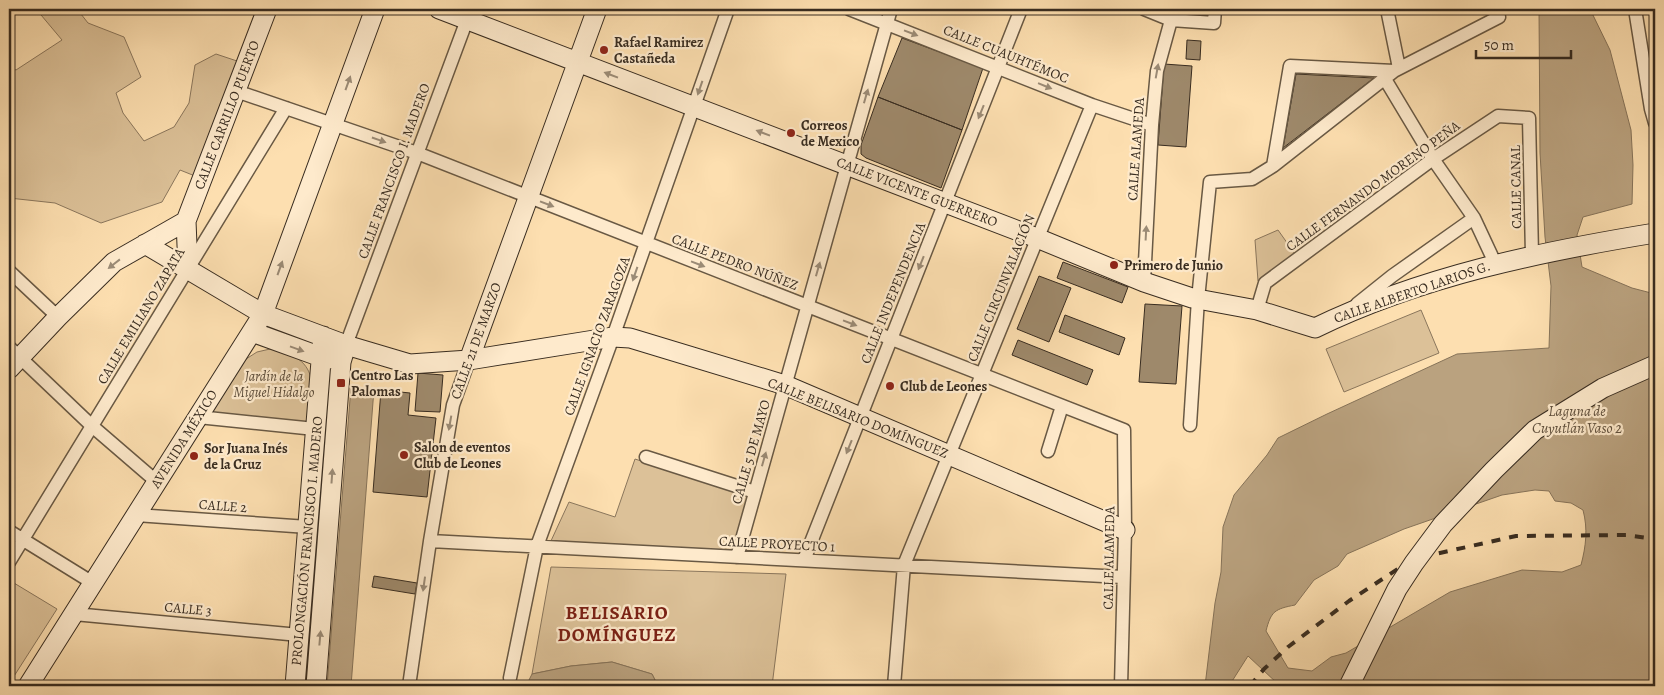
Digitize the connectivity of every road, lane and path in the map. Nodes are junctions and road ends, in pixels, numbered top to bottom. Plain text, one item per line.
1 (268, 9) edge
2 (375, 9) edge
3 (439, 9) edge
4 (597, 9) edge
5 (728, 9) edge
6 (849, 9) edge
7 (891, 9) edge
8 (1022, 9) edge
9 (1144, 9) edge
10 (1214, 9) edge
11 (1387, 9) edge
12 (1638, 9) edge
13 (469, 14) edge
14 (1499, 17) dead end
15 (1171, 20) junction
16 (887, 24) junction
17 (578, 62) junction
18 (1000, 67) junction
19 (1393, 73) junction
20 (236, 91) junction
21 (1092, 105) junction
22 (694, 106) junction
23 (286, 108) junction
24 (1653, 108) edge
25 (1529, 118) joint
26 (1655, 123) edge
27 (333, 125) junction
28 (1152, 125) junction
29 (417, 153) junction
30 (1433, 159) junction
31 (847, 165) junction
32 (1273, 166) junction
33 (528, 197) junction
34 (946, 203) junction
35 (1474, 218) junction
36 (186, 221) junction
37 (1655, 233) edge
38 (1038, 238) junction
39 (646, 243) junction
40 (145, 244) junction
41 (1536, 255) junction
42 (1495, 263) junction
43 (188, 269) junction
44 (9, 272) edge
45 (1144, 282) junction
46 (1198, 299) junction
47 (808, 306) junction
48 (1257, 310) junction
49 (258, 311) junction
50 (1348, 311) junction
51 (58, 317) junction
52 (252, 332) junction
53 (323, 336) junction
54 (613, 337) junction
55 (891, 339) junction
56 (344, 352) junction
57 (12, 358) edge
58 (321, 358) junction
59 (469, 360) junction
60 (1655, 365) edge
61 (982, 374) junction
62 (785, 385) junction
63 (1062, 406) junction
64 (198, 417) junction
65 (860, 417) junction
66 (1190, 425) dead end
67 (92, 426) junction
68 (316, 429) junction
69 (1124, 430) joint
70 (1048, 451) dead end
71 (949, 455) junction
72 (646, 457) dead end
73 (153, 480) junction
74 (755, 492) junction
75 (136, 515) junction
76 (308, 527) junction
77 (1125, 530) junction
78 (9, 531) edge
79 (22, 540) junction
80 (430, 541) junction
81 (537, 546) junction
82 (737, 557) junction
83 (804, 560) junction
84 (9, 562) edge
85 (904, 566) junction
86 (1124, 577) junction
87 (89, 580) junction
88 (74, 614) junction
89 (299, 635) junction
90 (510, 678) dead end
91 (14, 686) edge
92 (28, 686) edge
93 (295, 686) edge
94 (316, 686) edge
95 (409, 686) edge
96 (894, 686) edge
97 (1121, 686) edge
98 (1349, 686) edge

1 - 20 street, CALLE CARRILLO PUERTO
27 -> 2 street, AVENIDA MÉXICO
3 - 13 street, CALLE VICENTE GUERRERO
4 - 17 street, CALLE 21 DE MARZO
5 -> 22 street, CALLE IGNACIO ZARAGOZA
6 - 16 street, CALLE CUAUHTÉMOC
7 - 16 street, CALLE 5 DE MAYO
8 - 18 street, CALLE INDEPENDENCIA
9 - 15 street
10 - 15 street
11 - 19 street
12 - 24 street
13 - 17 street, CALLE VICENTE GUERRERO
13 - 29 street, CALLE FRANCISCO I. MADERO
14 - 19 street
28 -> 15 street, CALLE ALAMEDA
16 -> 18 street, CALLE CUAUHTÉMOC
31 -> 16 street, CALLE 5 DE MAYO
22 -> 17 street, CALLE VICENTE GUERRERO
17 - 33 street, CALLE 21 DE MARZO
18 -> 21 street, CALLE CUAUHTÉMOC
18 -> 34 street, CALLE INDEPENDENCIA
19 - 30 street
19 - 32 street
19 - 32 street
20 - 23 street, CALLE PEDRO NÚÑEZ
20 - 36 street, CALLE CARRILLO PUERTO
21 - 28 street, CALLE CUAUHTÉMOC
21 - 38 street, CALLE CIRCUNVALACIÓN
31 -> 22 street, CALLE VICENTE GUERRERO
22 - 39 street, CALLE IGNACIO ZARAGOZA
23 - 27 street, CALLE PEDRO NÚÑEZ
23 - 43 street, CALLE EMILIANO ZAPATA
24 - 26 street
25 - 30 street, CALLE FERNANDO MORENO PEÑA
25 - 41 street, CALLE CANAL
27 -> 29 street, CALLE PEDRO NÚÑEZ
49 -> 27 street, AVENIDA MÉXICO
45 -> 28 street, CALLE ALAMEDA
29 - 33 street, CALLE PEDRO NÚÑEZ
29 - 56 street, CALLE FRANCISCO I. MADERO
30 - 35 street
30 - 48 street, CALLE FERNANDO MORENO PEÑA
31 - 34 street, CALLE VICENTE GUERRERO
47 -> 31 street, CALLE 5 DE MAYO
32 - 46 street
33 -> 39 street, CALLE PEDRO NÚÑEZ
33 - 59 street, CALLE 21 DE MARZO
34 - 38 street, CALLE VICENTE GUERRERO
34 -> 55 street, CALLE INDEPENDENCIA
35 - 42 street
35 - 50 street
36 - 40 street
36 - 43 street, CALLE CARRILLO PUERTO
37 - 41 street, CALLE ALBERTO LARIOS G.
38 - 45 street, CALLE VICENTE GUERRERO
38 - 61 street, CALLE CIRCUNVALACIÓN
39 -> 47 street, CALLE PEDRO NÚÑEZ
39 -> 54 street, CALLE IGNACIO ZARAGOZA
40 - 43 street
40 -> 51 street
41 - 42 street, CALLE ALBERTO LARIOS G.
42 - 50 street, CALLE ALBERTO LARIOS G.
43 - 49 street
43 - 67 street, CALLE EMILIANO ZAPATA
44 - 51 street
45 - 46 street, CALLE VICENTE GUERRERO
46 - 48 street, CALLE ALBERTO LARIOS G.
46 - 66 street
47 -> 55 street, CALLE PEDRO NÚÑEZ
47 - 62 street, CALLE 5 DE MAYO
48 - 50 street, CALLE ALBERTO LARIOS G.
49 - 52 street, AVENIDA MÉXICO
49 - 53 street
49 - 73 street, AVENIDA MÉXICO
51 - 57 street
52 -> 58 street
52 - 64 street, AVENIDA MÉXICO
53 - 56 street
53 - 58 street, PROLONGACIÓN FRANCISCO I. MADERO
54 - 59 street, CALLE BELISARIO DOMÍNGUEZ
54 - 62 street, CALLE BELISARIO DOMÍNGUEZ
54 - 81 street, CALLE IGNACIO ZARAGOZA
55 - 61 street, CALLE PEDRO NÚÑEZ
55 - 65 street, CALLE INDEPENDENCIA
56 - 58 street
56 - 59 street, CALLE BELISARIO DOMÍNGUEZ
94 -> 56 street, PROLONGACIÓN FRANCISCO I. MADERO
57 - 67 street
58 - 68 street, PROLONGACIÓN FRANCISCO I. MADERO
59 -> 80 street, CALLE 21 DE MARZO
60 - 98 street, bridge
61 - 63 street, CALLE PEDRO NÚÑEZ
61 - 71 street, CALLE CIRCUNVALACIÓN
62 - 65 street, CALLE BELISARIO DOMÍNGUEZ
74 -> 62 street, CALLE 5 DE MAYO
63 - 69 street, CALLE PEDRO NÚÑEZ
63 - 70 street
64 - 68 street
64 - 73 street, AVENIDA MÉXICO
65 - 71 street, CALLE BELISARIO DOMÍNGUEZ
65 -> 83 street, CALLE INDEPENDENCIA
67 - 73 street
67 - 79 street, CALLE EMILIANO ZAPATA
68 - 76 street, PROLONGACIÓN FRANCISCO I. MADERO
69 - 77 street, CALLE ALAMEDA
71 - 77 street, CALLE BELISARIO DOMÍNGUEZ
71 - 85 street, CALLE CIRCUNVALACIÓN
72 - 74 street
73 - 75 street, AVENIDA MÉXICO
73 - 87 street, AVENIDA MÉXICO
74 - 82 street, CALLE 5 DE MAYO
75 - 76 street, CALLE 2
75 - 87 street, AVENIDA MÉXICO
76 - 89 street, PROLONGACIÓN FRANCISCO I. MADERO
77 - 86 street, CALLE ALAMEDA
78 - 79 street
79 - 84 street, CALLE EMILIANO ZAPATA
79 - 87 street
80 - 81 street, CALLE PROYECTO 1
80 -> 95 street, CALLE 21 DE MARZO
81 - 82 street, CALLE PROYECTO 1
81 - 90 street, CALLE IGNACIO ZARAGOZA
82 - 83 street, CALLE PROYECTO 1
83 - 85 street, CALLE PROYECTO 1
85 - 86 street, CALLE PROYECTO 1
85 - 96 street, CALLE CIRCUNVALACIÓN
86 - 97 street, CALLE ALAMEDA
87 - 88 street, AVENIDA MÉXICO
87 - 91 street, AVENIDA MÉXICO
88 - 89 street, CALLE 3
88 - 92 street, AVENIDA MÉXICO
89 - 93 street, PROLONGACIÓN FRANCISCO I. MADERO

